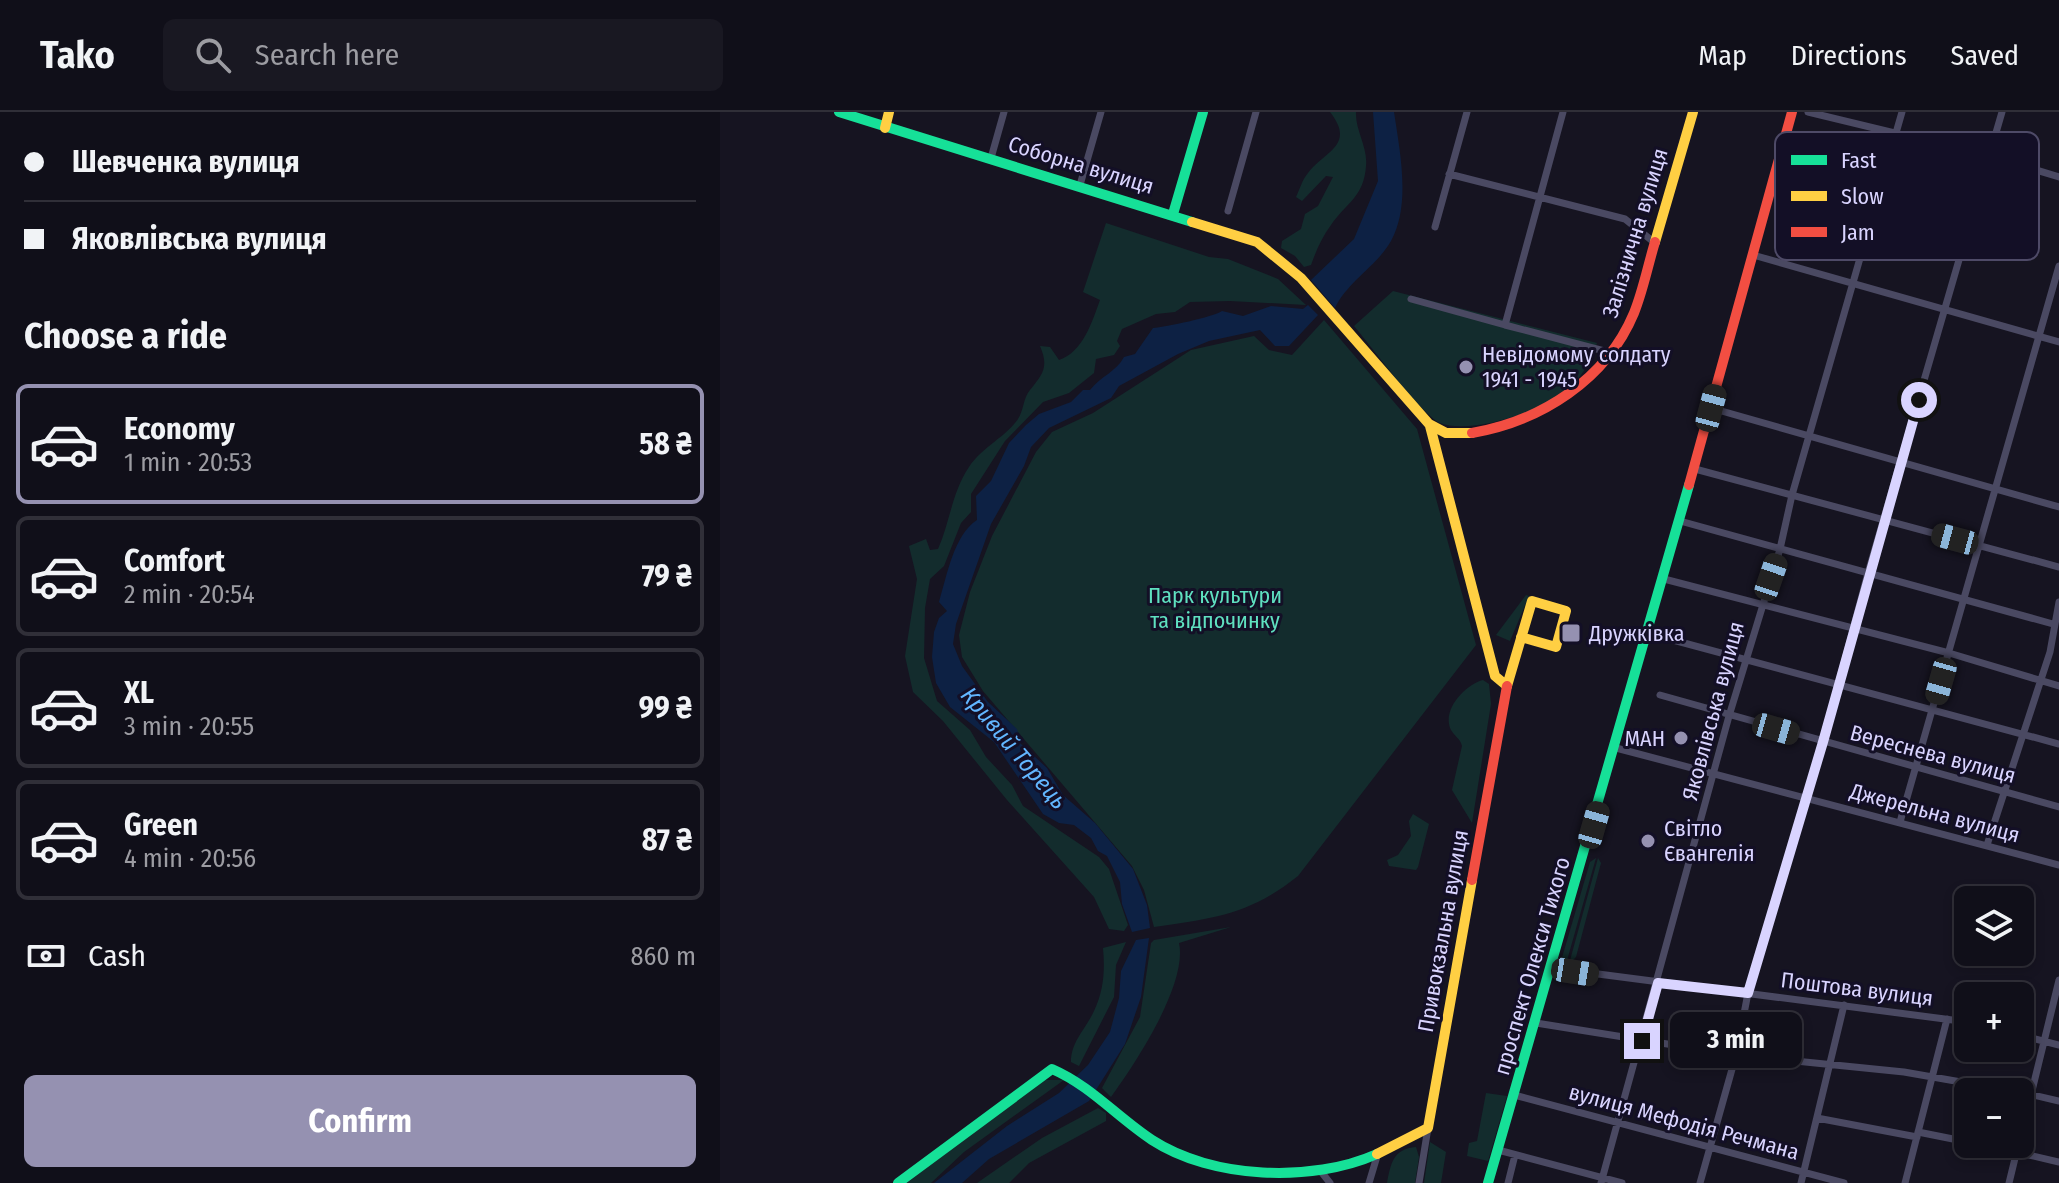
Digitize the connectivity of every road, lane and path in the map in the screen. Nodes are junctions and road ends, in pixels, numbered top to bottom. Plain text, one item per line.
1 (839, 112) edge
2 (889, 112) edge
3 (1004, 112) edge
4 (1101, 112) edge
5 (1203, 112) edge
6 (1256, 112) edge
7 (1467, 112) edge
8 (1563, 112) edge
9 (1693, 112) edge
10 (1792, 112) edge
11 (1808, 112) edge
12 (1902, 112) edge
13 (2002, 112) edge
14 (885, 128) junction
15 (1787, 132) edge
16 (1893, 132) edge
17 (1897, 132) edge
18 (1997, 132) edge
19 (991, 158) junction
20 (2039, 171) edge
21 (1449, 174) junction
22 (1775, 174) edge
23 (2059, 177) edge
24 (1080, 185) junction
25 (1540, 197) junction
26 (1228, 211) dead end
27 (1173, 214) junction
28 (1435, 227) dead end
29 (1655, 243) junction
30 (1753, 255) junction
31 (1861, 260) edge
32 (1959, 260) edge
33 (2059, 266) edge
34 (1854, 283) junction
35 (1411, 299) dead end
36 (1945, 309) junction
37 (1505, 325) junction
38 (2040, 337) junction
39 (2059, 342) edge
40 (1612, 353) junction
41 (1711, 408) junction
42 (1429, 424) junction
43 (1809, 435) junction
44 (1901, 461) junction
45 (1695, 469) junction
46 (1996, 487) junction
47 (1792, 495) junction
48 (2059, 507) edge
49 (1883, 520) junction
50 (1680, 521) junction
51 (1979, 546) junction
52 (1780, 549) junction
53 (2059, 567) edge
54 (1868, 573) junction
55 (1664, 579) junction
56 (1964, 599) junction
57 (2059, 602) edge
58 (1761, 604) junction
59 (2053, 624) junction
60 (1854, 630) junction
61 (1647, 633) junction
62 (1521, 637) junction
63 (1949, 653) junction
64 (1746, 660) junction
65 (2040, 681) junction
66 (1839, 684) junction
67 (1507, 686) junction
68 (2059, 686) edge
69 (1660, 695) dead end
70 (1933, 709) junction
71 (1729, 716) junction
72 (2020, 733) junction
73 (1823, 742) junction
74 (2059, 744) edge
75 (1616, 748) junction
76 (1915, 769) junction
77 (1714, 775) junction
78 (2003, 792) junction
79 (1806, 797) junction
80 (2059, 807) edge
81 (1900, 822) junction
82 (1987, 845) junction
83 (2059, 865) edge
84 (1552, 968) junction
85 (2059, 980) edge
86 (1658, 983) junction
87 (1748, 993) junction
88 (1844, 1005) junction
89 (1947, 1019) junction
90 (1954, 1020) edge
91 (1536, 1023) junction
92 (2034, 1039) edge
93 (1642, 1041) junction
94 (2044, 1042) junction
95 (2059, 1045) edge
96 (1736, 1055) junction
97 (1830, 1062) junction
98 (1931, 1076) junction
99 (1954, 1080) edge
100 (2034, 1082) edge
101 (1514, 1095) junction
102 (2034, 1095) edge
103 (2059, 1101) edge
104 (1817, 1118) junction
105 (1619, 1123) junction
106 (1428, 1128) junction
107 (1917, 1135) junction
108 (1954, 1140) edge
109 (1712, 1149) junction
110 (1498, 1150) junction
111 (2034, 1151) edge
112 (1378, 1153) junction
113 (1515, 1155) junction
114 (2016, 1158) edge
115 (2059, 1162) edge
116 (1319, 1169) junction
117 (1804, 1173) junction
118 (1602, 1181) edge
119 (898, 1183) edge
120 (1330, 1183) edge
121 (1369, 1183) edge
122 (1419, 1183) edge
123 (1488, 1183) edge
124 (1508, 1183) edge
125 (1622, 1183) edge
126 (1700, 1183) edge
127 (1801, 1183) edge
128 (1844, 1183) edge
129 (1905, 1183) edge
130 (2009, 1183) edge

1 - 14 street, Соборна вулиця
2 - 14 street
3 - 19 street
4 - 24 street
5 - 27 street
6 - 26 street
7 - 21 street
8 - 25 street
9 - 29 street, Залізнична вулиця
10 - 15 street, проспект Олекси Тихого
11 - 16 street
12 - 17 street, Яковлівська вулиця
13 - 18 street
14 - 19 street, Соборна вулиця
19 - 24 street, Соборна вулиця
20 - 23 street
21 - 25 street
21 - 28 street
22 - 30 street, проспект Олекси Тихого
24 - 27 street, Соборна вулиця
25 - 29 street
25 - 37 street
27 - 42 street, Соборна вулиця
29 - 40 street, Залізнична вулиця
30 - 34 street
30 - 41 street, проспект Олекси Тихого
31 - 34 street, Яковлівська вулиця
32 - 36 street
33 - 38 street
34 - 36 street
34 - 43 street, Яковлівська вулиця
35 - 37 street
36 - 38 street
36 - 44 street
37 - 40 street
38 - 39 street
38 - 46 street
40 - 42 street, Залізнична вулиця
41 - 43 street
41 - 45 street, проспект Олекси Тихого
42 - 67 street
43 - 44 street
43 - 47 street, Яковлівська вулиця
44 - 46 street
44 - 49 street
45 - 47 street
45 - 50 street, проспект Олекси Тихого
46 - 48 street
46 - 51 street
47 - 49 street
47 - 52 street, Яковлівська вулиця
49 - 51 street
49 - 54 street
50 - 52 street
50 - 55 street, проспект Олекси Тихого
51 - 53 street
51 - 56 street
52 - 54 street
52 - 58 street, Яковлівська вулиця
54 - 56 street
54 - 60 street
55 - 58 street
55 - 61 street, проспект Олекси Тихого
56 - 59 street
56 - 63 street
57 - 59 street
58 - 60 street
58 - 64 street, Яковлівська вулиця
59 - 65 street
60 - 63 street
60 - 66 street
61 - 64 street
61 - 75 street, проспект Олекси Тихого
62 - 62 street, Привокзальна вулиця
62 - 67 street, Привокзальна вулиця
63 - 65 street
63 - 70 street
64 - 66 street
64 - 71 street, Яковлівська вулиця
65 - 68 street
65 - 72 street
66 - 70 street
66 - 73 street
67 - 106 street, Привокзальна вулиця
69 - 71 street, Вереснева вулиця
70 - 72 street
70 - 76 street
71 - 73 street, Вереснева вулиця
71 - 77 street, Яковлівська вулиця
72 - 74 street
72 - 78 street
73 - 76 street, Вереснева вулиця
73 - 79 street
75 - 77 street, Джерельна вулиця
75 - 84 street, проспект Олекси Тихого
76 - 78 street, Вереснева вулиця
76 - 81 street
77 - 79 street, Джерельна вулиця
77 - 86 street, Яковлівська вулиця
78 - 80 street, Вереснева вулиця
78 - 82 street
79 - 81 street, Джерельна вулиця
79 - 87 street
81 - 82 street, Джерельна вулиця
82 - 83 street, Джерельна вулиця
84 - 86 street, Поштова вулиця
84 - 91 street, проспект Олекси Тихого
85 - 94 street
86 - 87 street, Поштова вулиця
86 - 93 street, Яковлівська вулиця
87 - 88 street, Поштова вулиця
87 - 96 street
88 - 89 street, Поштова вулиця
88 - 97 street
89 - 90 street, Поштова вулиця
89 - 98 street
91 - 93 street
91 - 101 street, проспект Олекси Тихого
92 - 94 street
93 - 96 street
93 - 105 street, Яковлівська вулиця
94 - 95 street
94 - 100 street
96 - 97 street
96 - 109 street
97 - 98 street
97 - 104 street
98 - 99 street
98 - 107 street
101 - 105 street, вулиця Мефодія Речмана
101 - 110 street, проспект Олекси Тихого
102 - 103 street
104 - 107 street
104 - 117 street
105 - 109 street, вулиця Мефодія Речмана
105 - 118 street, Яковлівська вулиця
106 - 112 street
106 - 122 street, Привокзальна вулиця
107 - 108 street
107 - 129 street
109 - 117 street, вулиця Мефодія Речмана
109 - 126 street
110 - 113 street
110 - 123 street, проспект Олекси Тихого
111 - 115 street
112 - 116 street
112 - 121 street
113 - 118 street
113 - 124 street
114 - 130 street
116 - 119 street
116 - 120 street
117 - 127 street
117 - 128 street, вулиця Мефодія Речмана
118 - 125 street

